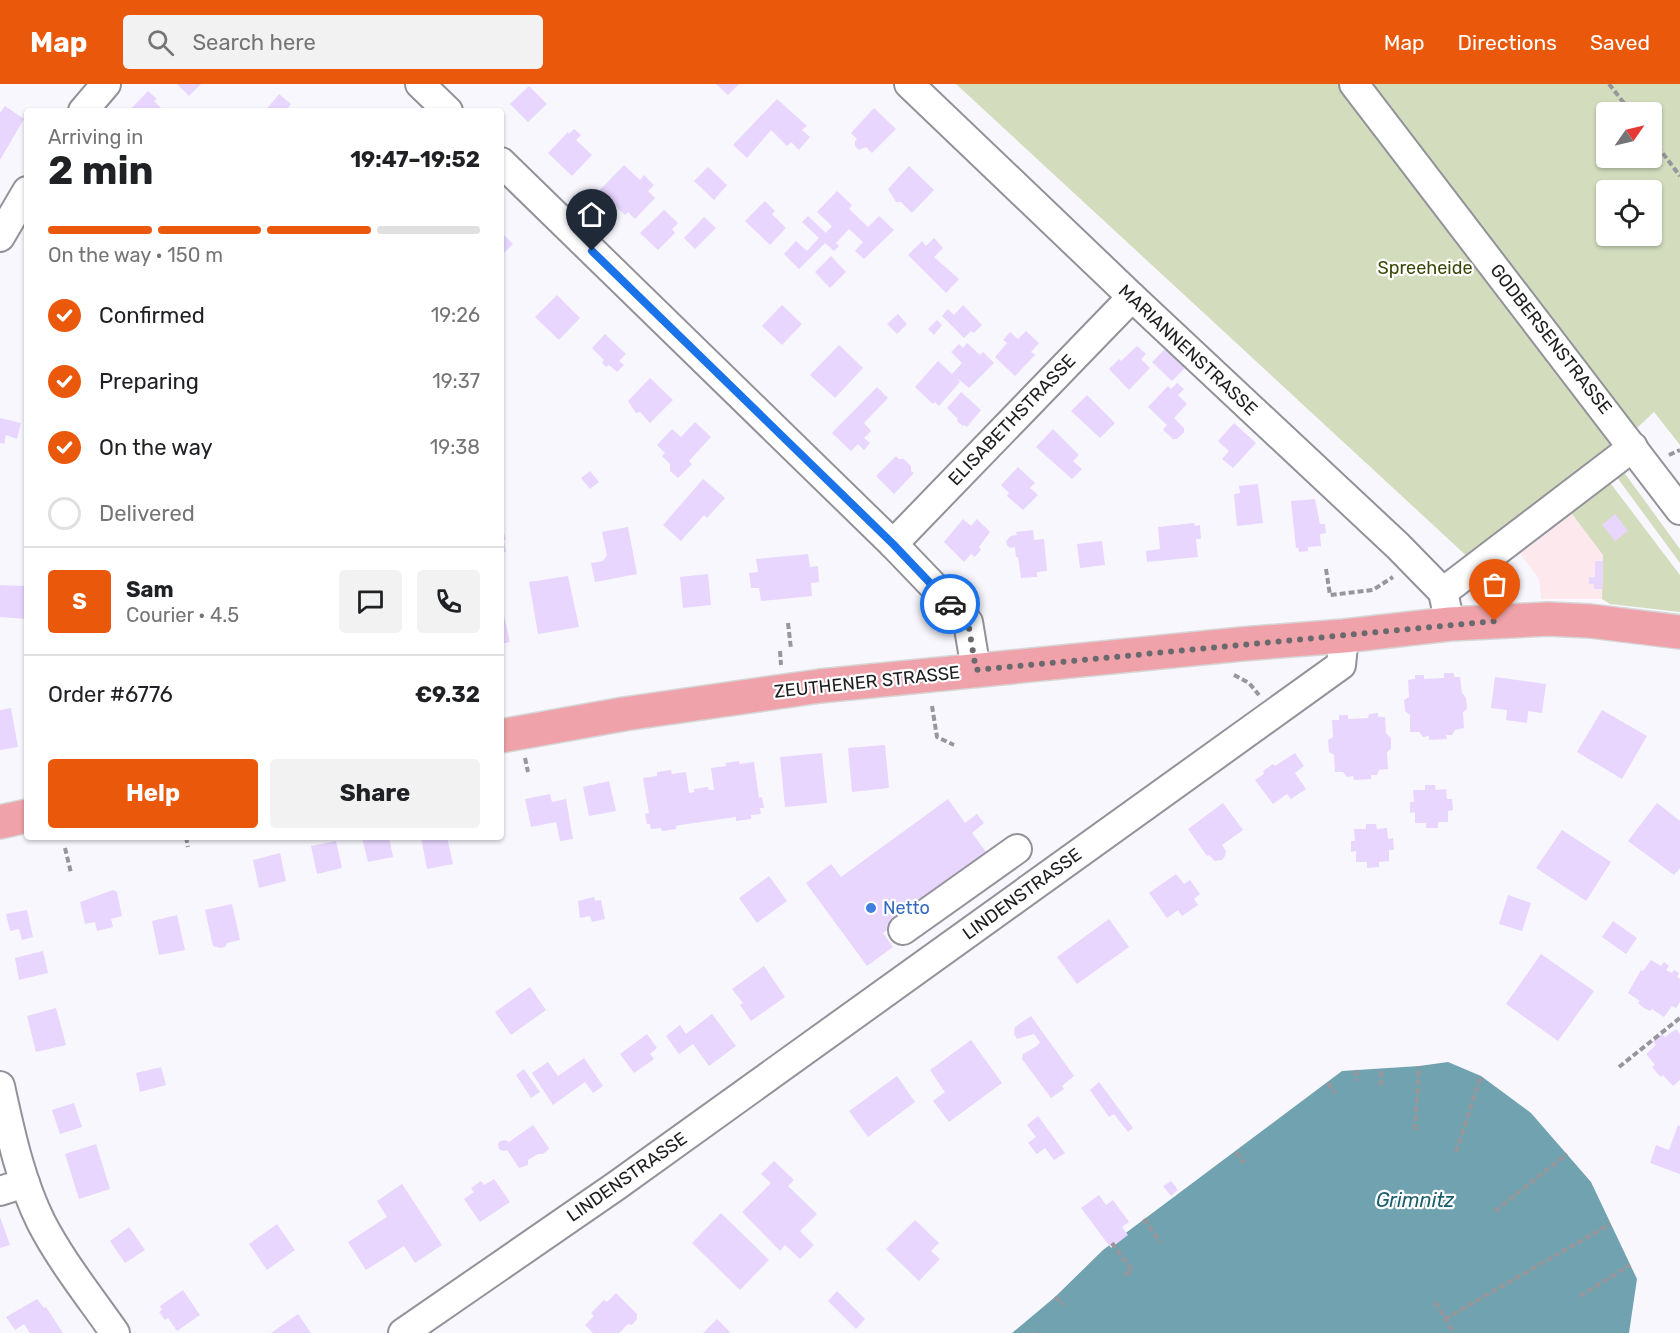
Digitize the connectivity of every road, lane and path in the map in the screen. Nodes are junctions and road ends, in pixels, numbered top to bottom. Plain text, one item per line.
1 (106, 84) edge
2 (420, 84) edge
3 (909, 84) edge
4 (1354, 84) edge
5 (1609, 84) edge
6 (1623, 102) edge
7 (86, 108) edge
8 (445, 108) edge
9 (1662, 152) edge
10 (504, 166) edge
11 (1680, 176) edge
12 (24, 196) edge
13 (0, 237) edge
14 (1131, 297) junction
15 (1634, 447) junction
16 (1680, 510) edge
17 (893, 544) junction
18 (1412, 561) junction
19 (1326, 569) dead end
20 (1443, 592) junction
21 (788, 623) dead end
22 (1450, 624) junction
23 (1680, 632) edge
24 (1344, 636) junction
25 (791, 650) dead end
26 (976, 670) junction
27 (932, 706) dead end
28 (954, 745) dead end
29 (513, 746) edge
30 (528, 772) dead end
31 (24, 817) edge
32 (0, 822) edge
33 (187, 840) edge
34 (189, 847) dead end
35 (65, 848) dead end
36 (1017, 849) dead end
37 (70, 873) dead end
38 (903, 930) dead end
39 (1680, 1018) edge
40 (1419, 1066) dead end
41 (1619, 1067) dead end
42 (1381, 1068) dead end
43 (1356, 1070) dead end
44 (1481, 1076) dead end
45 (1357, 1081) dead end
46 (1328, 1083) dead end
47 (0, 1086) edge
48 (1381, 1086) dead end
49 (1335, 1093) dead end
50 (1415, 1131) dead end
51 (1236, 1152) dead end
52 (1456, 1152) dead end
53 (1567, 1154) dead end
54 (1244, 1163) dead end
55 (12, 1187) edge
56 (1495, 1212) dead end
57 (1144, 1219) dead end
58 (1610, 1224) dead end
59 (1112, 1243) dead end
60 (1161, 1243) dead end
61 (1630, 1265) dead end
62 (1125, 1275) dead end
63 (1580, 1296) dead end
64 (1055, 1297) dead end
65 (1435, 1302) dead end
66 (1064, 1305) dead end
67 (1445, 1319) junction
68 (115, 1333) edge
69 (402, 1333) edge
70 (1454, 1333) edge

1 - 7 street
2 - 8 street
3 - 14 street, MARIANNENSTRASSE
4 - 15 street, GODBERSENSTRASSE
5 - 6 path
9 - 11 path
10 - 17 street
12 - 13 street
14 - 17 street, ELISABETHSTRASSE
14 - 18 street, MARIANNENSTRASSE
15 - 16 street, GODBERSENSTRASSE
15 - 20 street
17 - 26 street
18 - 19 path
18 - 20 street, MARIANNENSTRASSE
20 - 22 street
21 - 25 path
22 - 23 main road
22 - 24 main road
24 - 26 main road, ZEUTHENER STRASSE
24 - 69 street, LINDENSTRASSE
26 - 29 main road, ZEUTHENER STRASSE
27 - 28 path
29 - 30 path
31 - 32 main road
33 - 34 path
35 - 37 path
36 - 38 street
39 - 41 path
40 - 50 path
42 - 48 path
43 - 45 path
44 - 52 path
46 - 49 path
47 - 55 street
51 - 54 path
53 - 56 path
55 - 68 street
57 - 60 path
58 - 67 path
59 - 62 path
61 - 63 path
64 - 66 path
65 - 67 path
67 - 70 path

